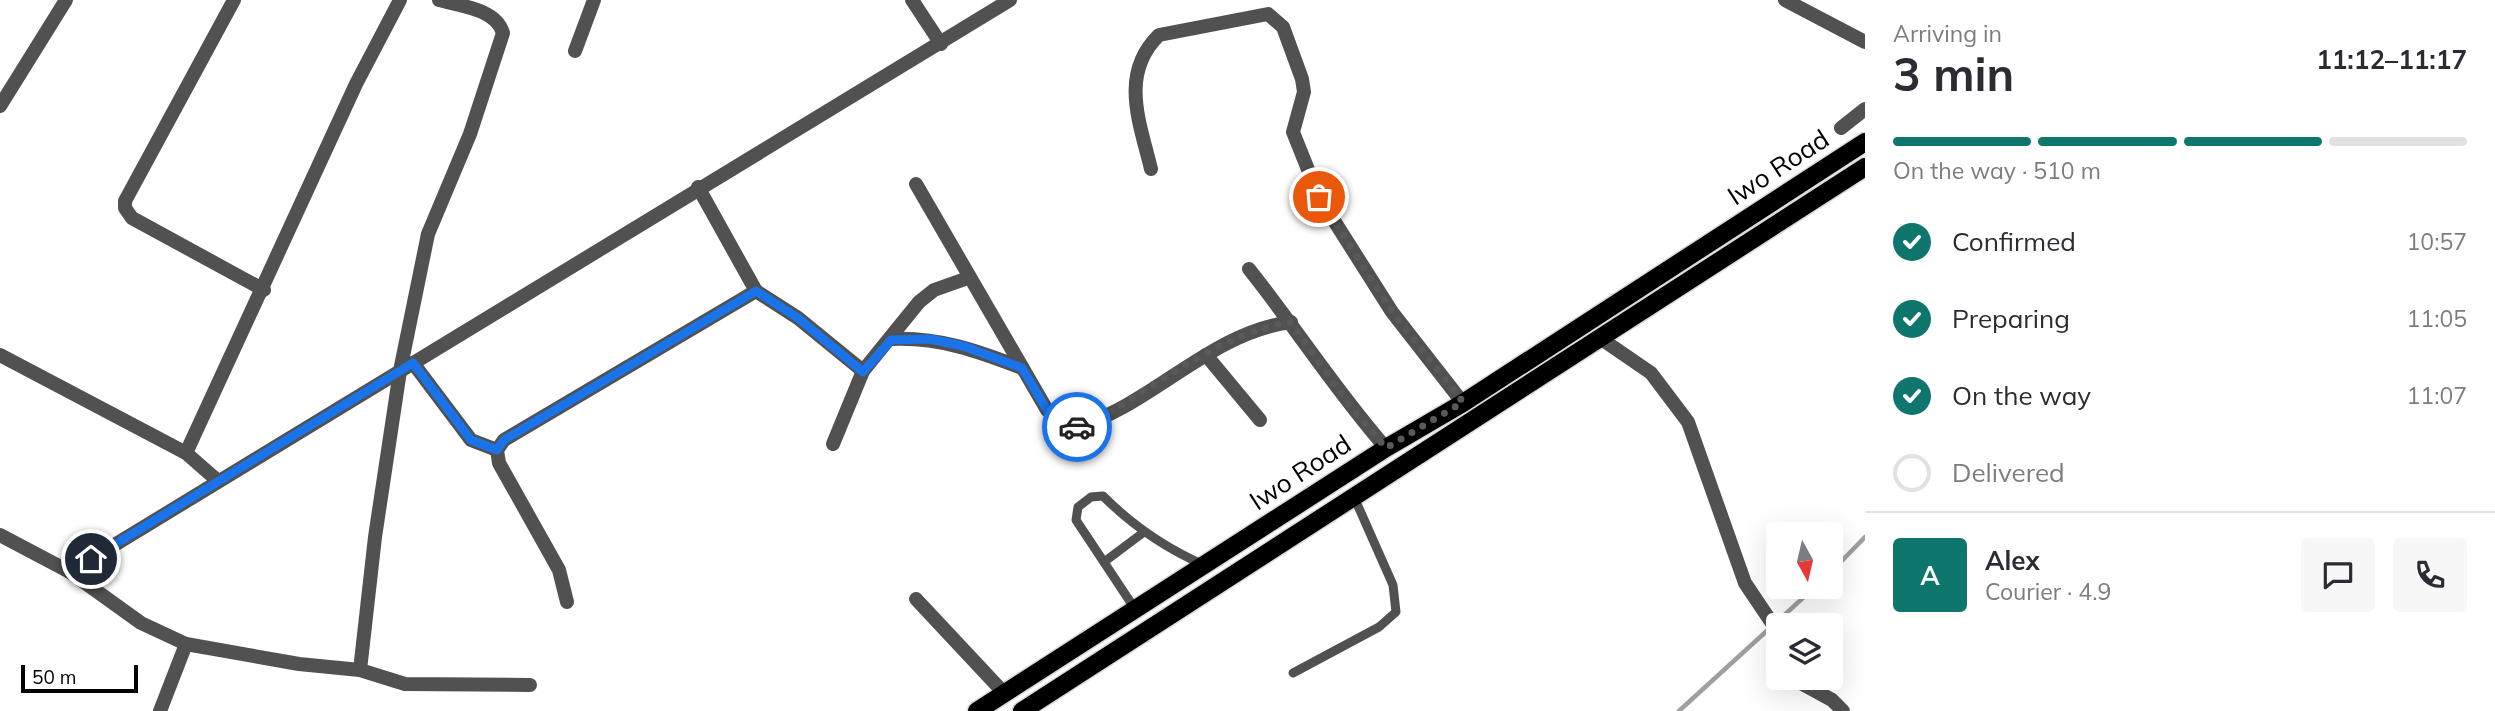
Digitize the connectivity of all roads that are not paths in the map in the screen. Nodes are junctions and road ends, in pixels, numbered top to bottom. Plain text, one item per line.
1 (66, 0) edge
2 (234, 0) edge
3 (400, 0) edge
4 (439, 0) edge
5 (594, 0) edge
6 (912, 0) edge
7 (1010, 0) edge
8 (1785, 0) edge
9 (1865, 42) edge
10 (941, 44) junction
11 (575, 51) dead end
12 (0, 106) edge
13 (1865, 109) edge
14 (1841, 128) dead end
15 (1865, 142) edge
16 (1865, 167) edge
17 (1151, 169) dead end
18 (915, 184) dead end
19 (698, 187) junction
20 (1249, 269) dead end
21 (968, 278) junction
22 (264, 290) junction
23 (756, 291) junction
24 (1291, 322) junction
25 (1600, 338) junction
26 (891, 340) junction
27 (0, 355) edge
28 (1206, 355) junction
29 (413, 363) junction
30 (1022, 368) junction
31 (400, 371) junction
32 (863, 372) junction
33 (1463, 402) junction
34 (1261, 420) dead end
35 (833, 444) dead end
36 (1386, 448) junction
37 (497, 450) junction
38 (186, 453) junction
39 (218, 481) junction
40 (1354, 497) junction
41 (1284, 513) junction
42 (1144, 532) junction
43 (1297, 534) junction
44 (0, 535) edge
45 (1104, 562) junction
46 (1204, 565) junction
47 (70, 572) junction
48 (916, 598) dead end
49 (567, 602) dead end
50 (1135, 609) junction
51 (1766, 614) edge
52 (186, 644) junction
53 (360, 670) junction
54 (1293, 673) dead end
55 (530, 685) dead end
56 (1814, 690) edge
57 (1004, 693) junction
58 (160, 711) edge
59 (977, 711) edge
60 (1022, 711) edge
61 (1843, 711) edge

1 - 12 street
2 - 22 street
3 - 22 street
4 - 31 street
5 - 11 street
6 - 10 street
7 - 10 street
8 - 9 street
10 - 19 street
13 - 14 street
15 - 33 main road, Iwo Road
16 - 25 main road, Iwo Road
17 - 33 street
18 - 21 street
19 - 23 street
19 - 29 street
20 - 24 street
21 - 26 street
21 - 30 street
22 - 38 street
23 - 32 street
23 - 37 street
24 - 28 street
24 - 36 street
25 - 40 main road, Iwo Road
25 - 51 street
26 - 30 street
26 - 32 street
27 - 38 street
28 - 30 street
28 - 34 street
29 - 31 street
29 - 37 street
31 - 39 street
31 - 53 street
32 - 35 street
33 - 36 main road, Iwo Road
36 - 41 main road, Iwo Road
37 - 49 street
38 - 39 street
39 - 47 street
40 - 43 main road, Iwo Road
40 - 54 lane
41 - 43 main road
41 - 46 main road, Iwo Road
42 - 45 lane
42 - 45 lane
42 - 46 lane
43 - 60 main road, Iwo Road
44 - 47 street
45 - 50 lane
46 - 50 main road, Iwo Road
47 - 52 street
48 - 57 street
50 - 57 main road, Iwo Road
52 - 53 street
52 - 58 street
53 - 55 street
56 - 61 street
57 - 59 main road, Iwo Road

